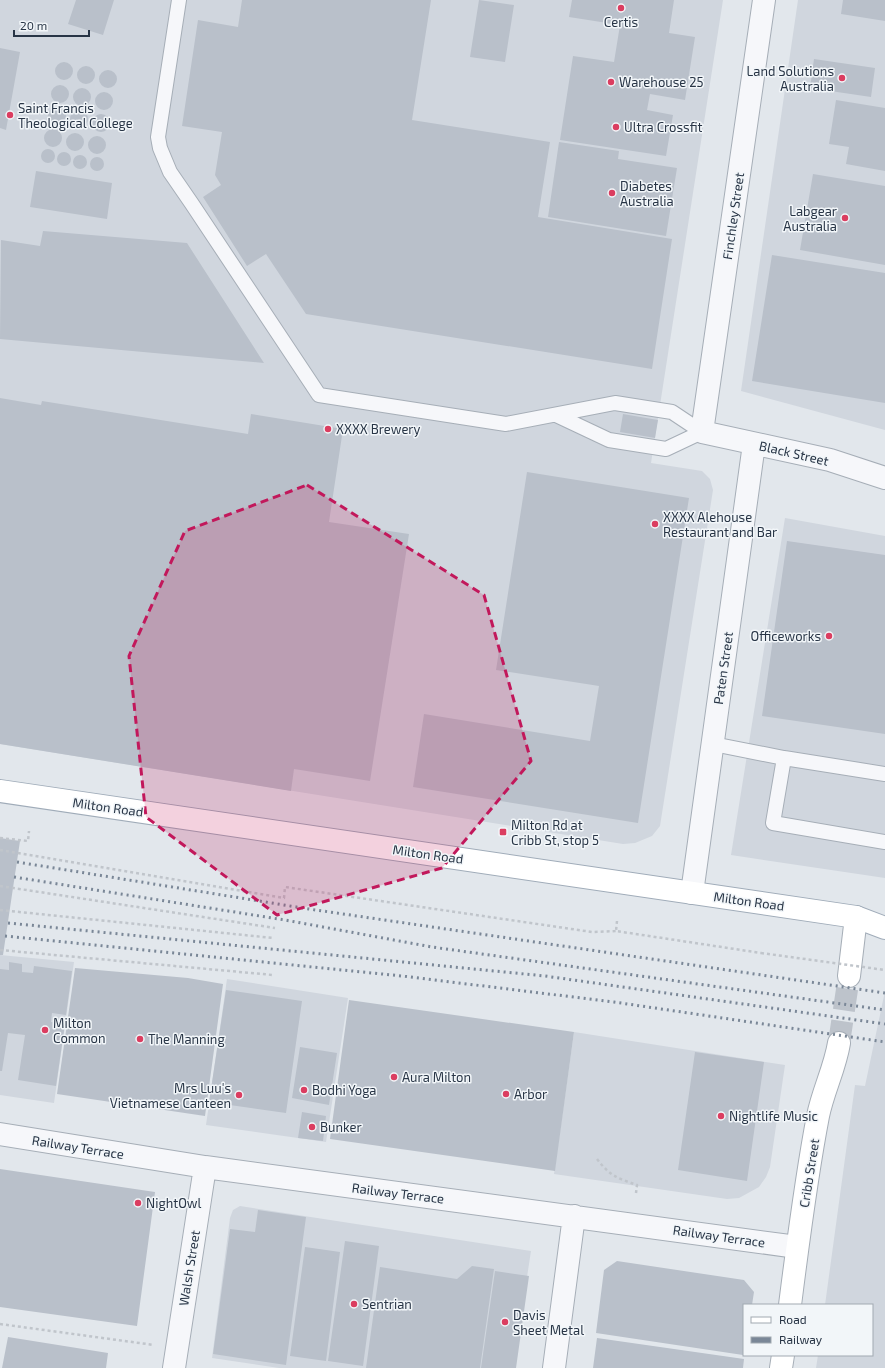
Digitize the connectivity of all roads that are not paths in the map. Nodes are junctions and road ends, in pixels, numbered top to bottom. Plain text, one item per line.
1 (179, 0) edge
2 (764, 0) edge
3 (556, 415) junction
4 (702, 432) junction
5 (754, 444) junction
6 (885, 478) edge
7 (713, 744) junction
8 (784, 758) junction
9 (885, 774) edge
10 (0, 791) edge
11 (885, 842) edge
12 (692, 893) junction
13 (885, 913) edge
14 (856, 917) junction
15 (885, 928) edge
16 (849, 976) tunnel mouth
17 (840, 1043) tunnel mouth
18 (0, 1134) edge
19 (205, 1167) junction
20 (574, 1216) junction
21 (797, 1247) junction
22 (790, 1304) edge
23 (783, 1356) edge
24 (175, 1358) edge
25 (554, 1368) edge
26 (781, 1368) edge

1 - 3 lane
2 - 4 street, Finchley Street
3 - 4 lane
3 - 4 lane
4 - 5 street, Black Street
5 - 6 street, Black Street
5 - 7 street, Paten Street
7 - 8 lane
7 - 12 street, Paten Street
8 - 9 lane
8 - 11 lane
10 - 12 main road, Milton Road
12 - 14 main road, Milton Road
13 - 14 main road, Milton Road
14 - 15 main road, Milton Road
14 - 16 main road
17 - 21 main road, Cribb Street
18 - 19 street, Railway Terrace
19 - 20 street, Railway Terrace
19 - 24 street, Walsh Street
20 - 21 street, Railway Terrace
20 - 25 street
21 - 22 main road, Cribb Street
23 - 26 main road

